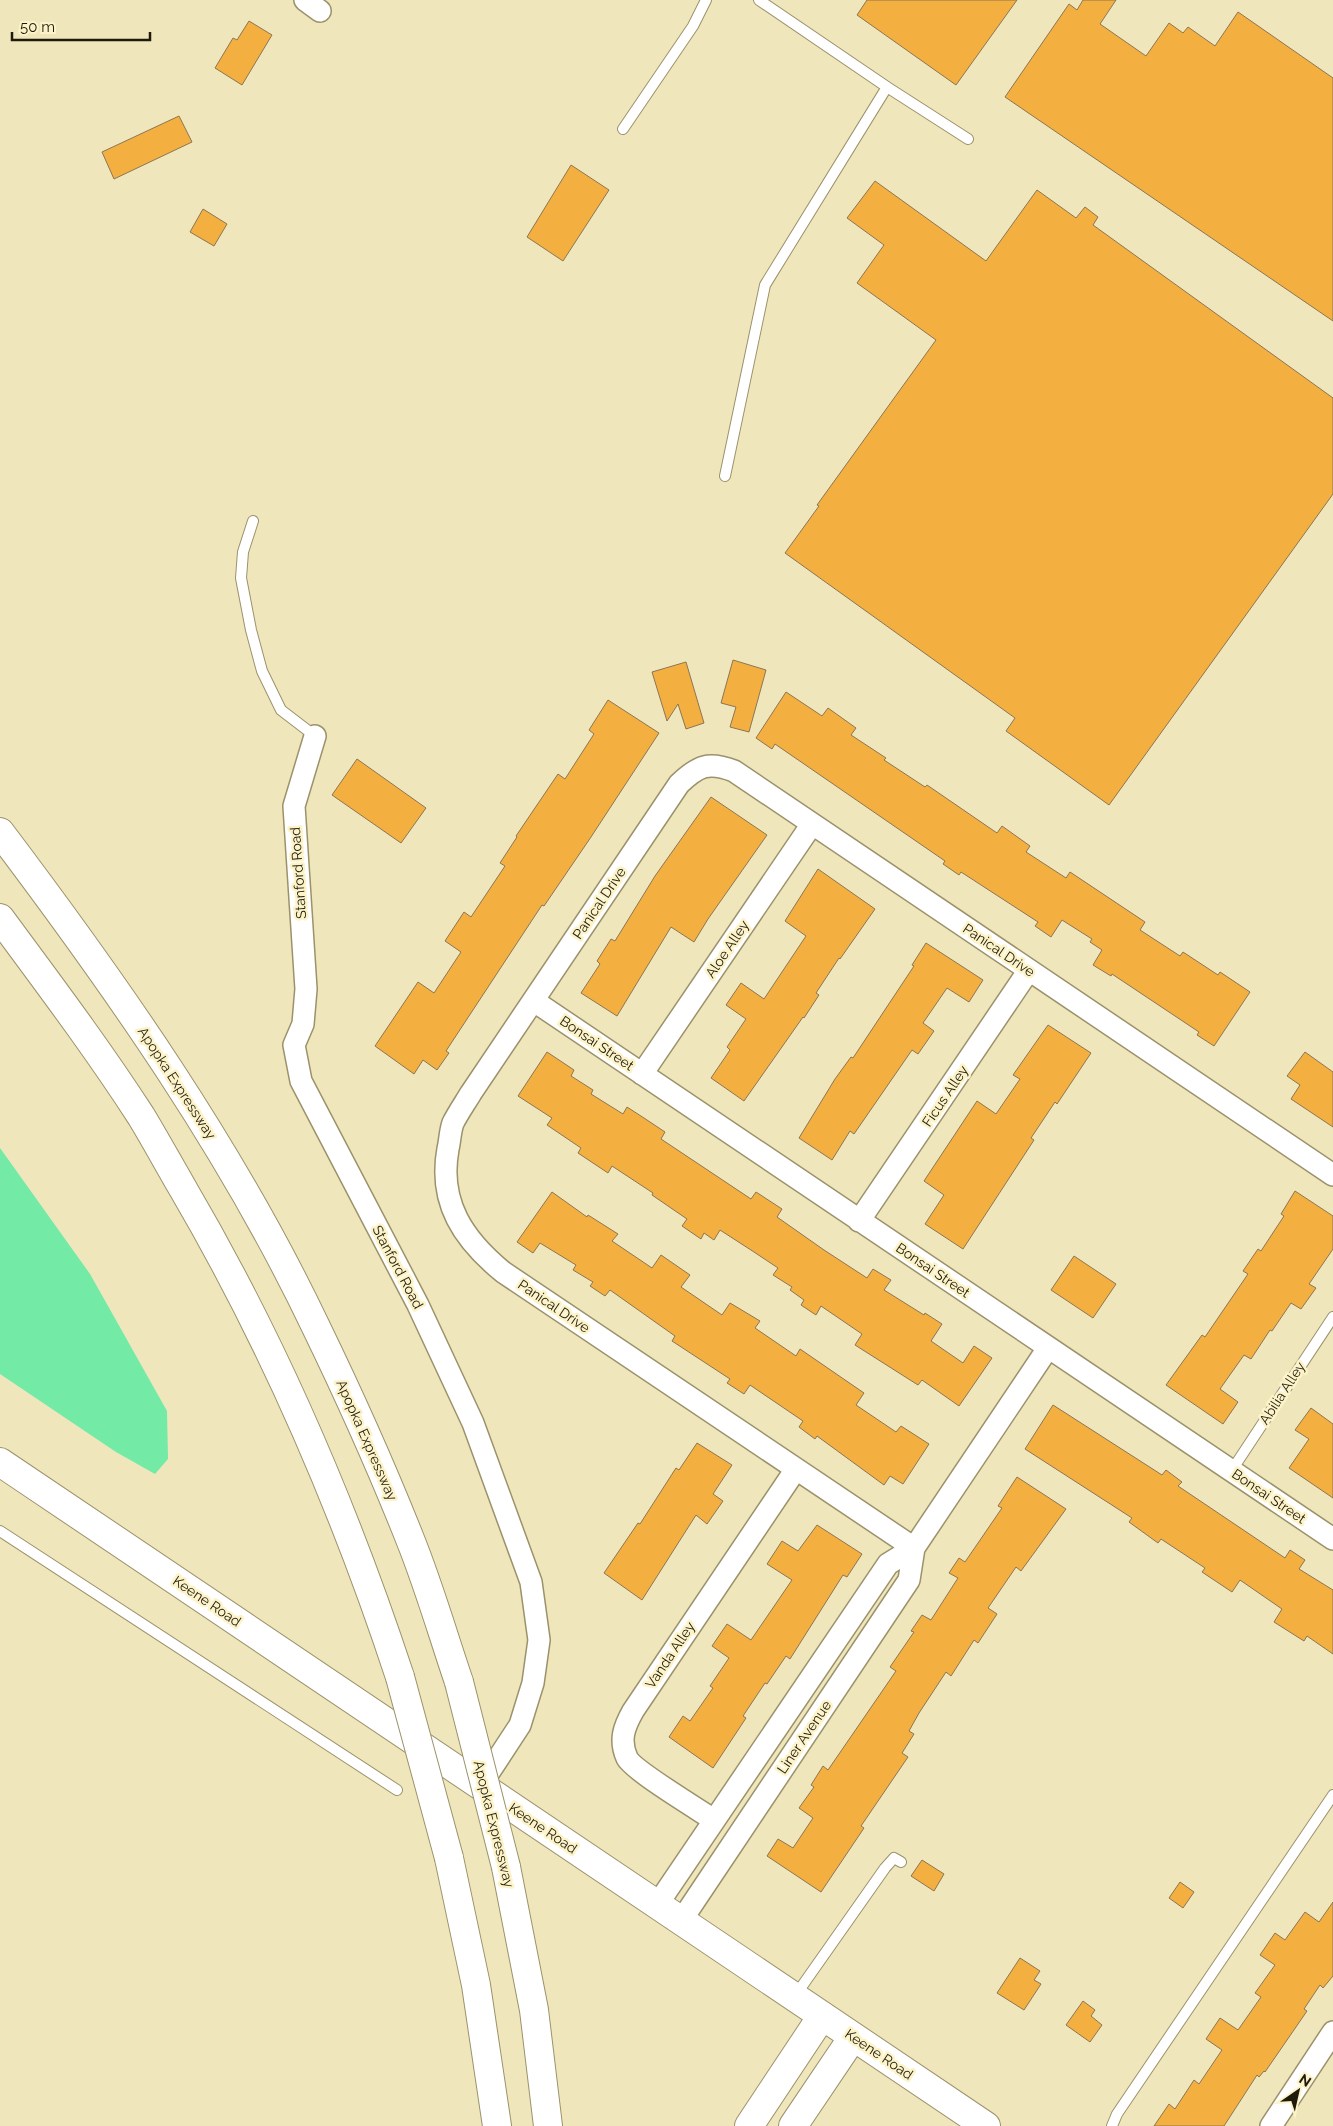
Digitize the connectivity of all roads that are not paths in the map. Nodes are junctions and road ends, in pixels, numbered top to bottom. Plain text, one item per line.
1 (706, 0) edge
2 (759, 0) edge
3 (887, 88) junction
4 (622, 128) dead end
5 (968, 139) dead end
6 (725, 476) dead end
7 (253, 521) dead end
8 (315, 736) joint
9 (812, 824) junction
10 (0, 832) edge
11 (0, 918) edge
12 (1029, 970) junction
13 (534, 1000) junction
14 (642, 1074) junction
15 (1333, 1175) edge
16 (859, 1221) junction
17 (1333, 1316) edge
18 (1048, 1348) junction
19 (0, 1462) edge
20 (796, 1469) junction
21 (1232, 1470) junction
22 (0, 1531) edge
23 (1333, 1538) edge
24 (914, 1548) junction
25 (480, 1786) junction
26 (398, 1790) dead end
27 (1333, 1795) edge
28 (714, 1820) junction
29 (901, 1862) dead end
30 (657, 1905) junction
31 (681, 1921) junction
32 (794, 1997) junction
33 (822, 2016) junction
34 (1333, 2032) edge
35 (853, 2037) junction
36 (497, 2126) edge
37 (548, 2126) edge
38 (749, 2126) edge
39 (793, 2126) edge
40 (986, 2126) edge
41 (1112, 2126) edge
42 (1270, 2126) edge

1 - 4 lane
2 - 3 lane
3 - 5 lane
3 - 6 lane
7 - 8 lane
8 - 25 street, Stanford Road
9 - 12 street, Panical Drive
9 - 13 street, Panical Drive
9 - 14 street, Aloe Alley
10 - 37 main road, Apopka Expressway, bridge
11 - 36 main road, bridge
12 - 15 street, Panical Drive
12 - 16 street, Ficus Alley
13 - 14 street, Bonsai Street
13 - 20 street, Panical Drive
14 - 16 street, Bonsai Street
16 - 18 street, Bonsai Street
17 - 21 lane, Abilia Alley
18 - 21 street, Bonsai Street
18 - 24 street, Liner Avenue
19 - 25 main road, Keene Road
20 - 24 street, Panical Drive
20 - 28 street, Vanda Alley
21 - 23 street, Bonsai Street
22 - 26 lane
24 - 28 street, Liner Avenue
24 - 31 street, Liner Avenue
25 - 30 main road, Keene Road
27 - 41 lane
28 - 30 street, Liner Avenue
29 - 32 lane
30 - 31 main road, Keene Road
31 - 32 main road, Keene Road
32 - 33 main road, Keene Road
33 - 35 main road, Keene Road
33 - 38 main road
34 - 42 street
35 - 39 main road
35 - 40 main road, Keene Road

